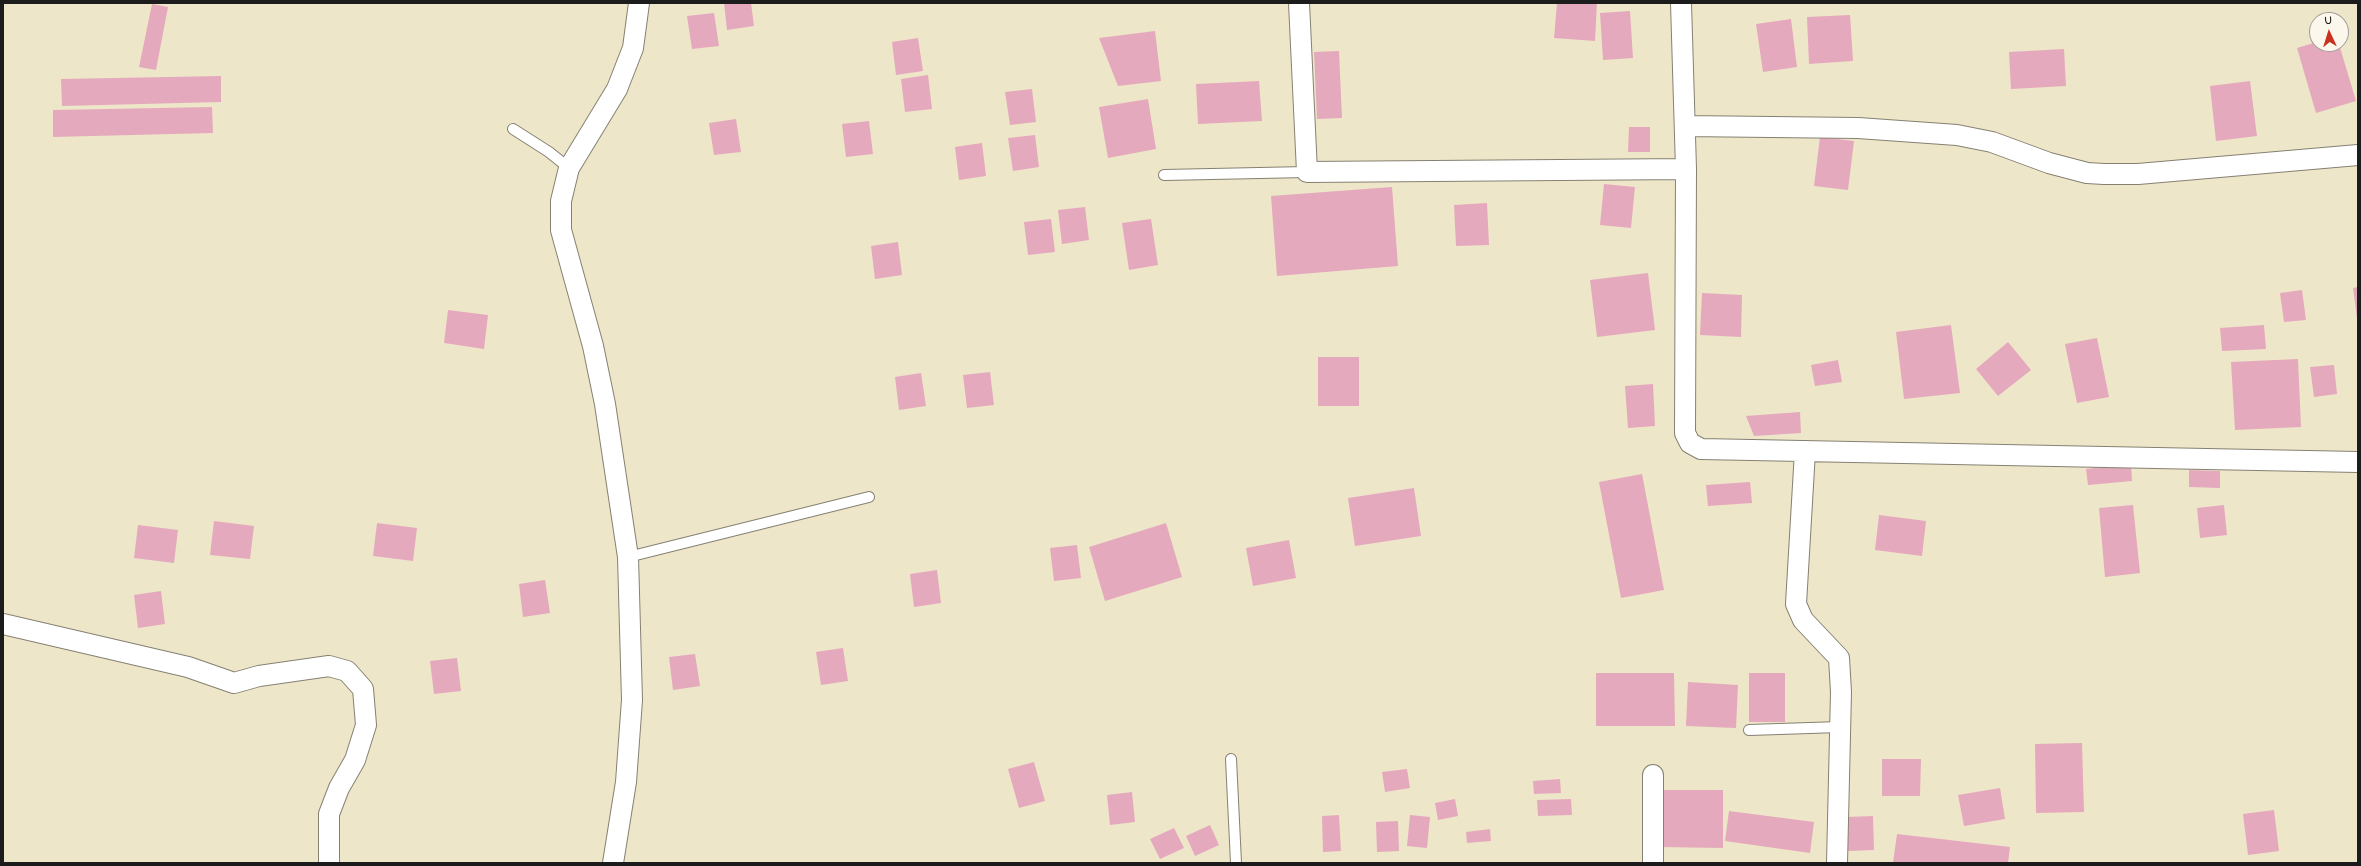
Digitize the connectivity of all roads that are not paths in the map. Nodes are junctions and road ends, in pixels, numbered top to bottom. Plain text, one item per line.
1 (639, 3) edge
2 (1299, 3) edge
3 (1681, 3) edge
4 (1685, 126) junction
5 (513, 129) dead end
6 (2358, 155) edge
7 (570, 168) junction
8 (1686, 169) junction
9 (1307, 172) junction
10 (1164, 175) dead end
11 (1805, 451) junction
12 (2358, 462) edge
13 (869, 497) dead end
14 (628, 557) junction
15 (3, 624) edge
16 (1840, 727) junction
17 (1749, 730) dead end
18 (1230, 759) dead end
19 (1653, 775) dead end
20 (329, 863) edge
21 (614, 863) edge
22 (1236, 863) edge
23 (1653, 863) edge
24 (1837, 863) edge

1 - 7 street
2 - 9 street
3 - 4 street
4 - 6 street
4 - 8 street
5 - 7 lane
7 - 14 street
8 - 9 street
8 - 11 street
9 - 10 lane
11 - 12 street
11 - 16 street
13 - 14 lane
14 - 21 street
15 - 20 street
16 - 17 lane
16 - 24 street
18 - 22 lane
19 - 23 street

